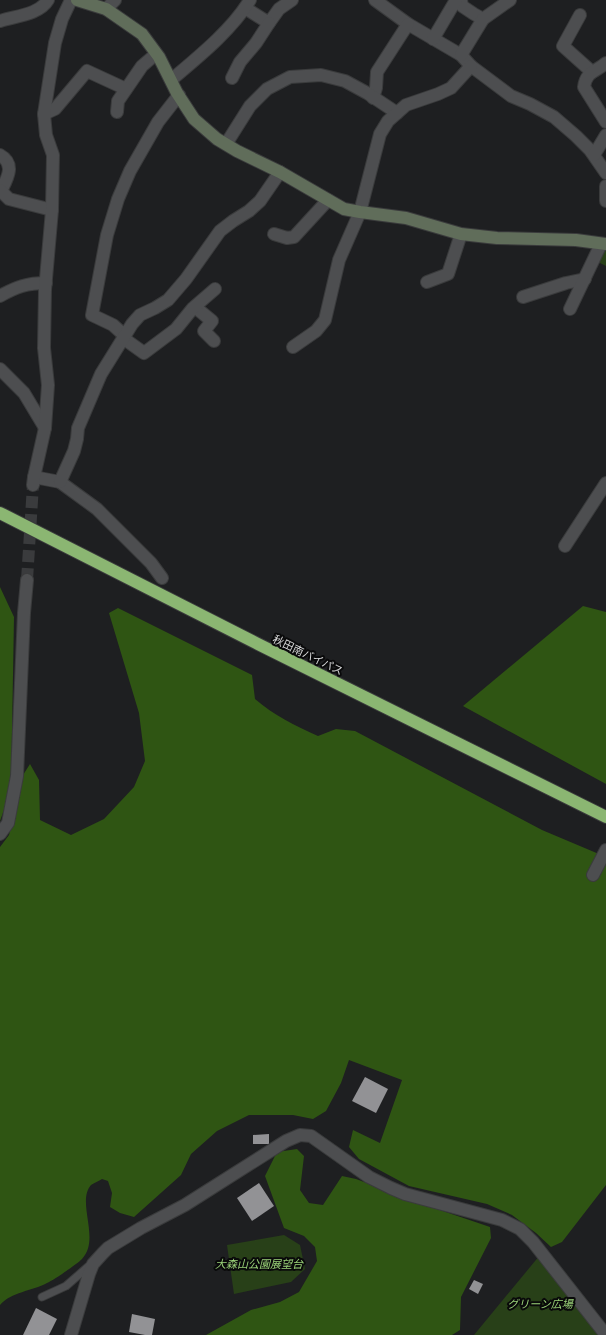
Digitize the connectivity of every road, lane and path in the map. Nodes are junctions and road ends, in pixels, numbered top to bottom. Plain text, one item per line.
1 (48, 0) edge
2 (71, 0) edge
3 (77, 0) edge
4 (115, 0) edge
5 (292, 0) edge
6 (375, 0) edge
7 (456, 0) edge
8 (461, 0) edge
9 (510, 0) edge
10 (247, 4) edge
11 (106, 9) junction
12 (580, 15) dead end
13 (483, 19) junction
14 (0, 21) edge
15 (269, 23) junction
16 (408, 24) junction
17 (433, 39) junction
18 (156, 54) junction
19 (461, 55) junction
20 (606, 63) edge
21 (471, 66) junction
22 (592, 72) junction
23 (232, 78) dead end
24 (171, 80) junction
25 (126, 89) junction
26 (179, 95) junction
27 (373, 98) junction
28 (117, 112) dead end
29 (397, 113) junction
30 (44, 114) junction
31 (606, 122) edge
32 (606, 135) edge
33 (226, 144) junction
34 (0, 155) edge
35 (594, 156) junction
36 (280, 172) junction
37 (606, 173) edge
38 (606, 186) edge
39 (1, 191) edge
40 (328, 200) junction
41 (606, 201) edge
42 (52, 210) junction
43 (360, 212) junction
44 (274, 234) dead end
45 (461, 234) junction
46 (604, 244) edge
47 (585, 279) junction
48 (427, 282) dead end
49 (46, 283) junction
50 (215, 289) dead end
51 (0, 296) edge
52 (523, 297) dead end
53 (195, 307) junction
54 (570, 309) dead end
55 (124, 337) junction
56 (214, 342) dead end
57 (293, 347) dead end
58 (0, 369) edge
59 (45, 428) junction
60 (60, 482) junction
61 (606, 484) edge
62 (0, 513) edge
63 (565, 546) dead end
64 (162, 578) dead end
65 (27, 580) tunnel mouth
66 (606, 817) edge
67 (0, 834) edge
68 (606, 850) edge
69 (593, 875) dead end
70 (98, 1258) junction
71 (42, 1297) dead end
72 (71, 1335) edge
73 (605, 1335) edge

1 - 14 street
2 - 30 street
3 - 11 street
4 - 11 street
5 - 15 street
6 - 16 street
7 - 17 street
8 - 13 street
9 - 13 street
10 - 15 street
10 - 24 street
11 - 18 street
12 - 22 street
13 - 19 street
15 - 23 street
16 - 17 street
16 - 27 street
17 - 19 street
18 - 24 street
18 - 25 street
19 - 21 street
20 - 22 street
21 - 29 street
21 - 35 street
22 - 31 street
24 - 26 street
25 - 28 street
25 - 30 street
26 - 33 street
26 - 55 street
27 - 29 street
27 - 33 street
29 - 43 street
30 - 42 street
32 - 35 street
33 - 36 street
34 - 39 street
35 - 37 street
36 - 40 street
36 - 55 street
38 - 41 street
39 - 42 street
40 - 43 street
40 - 44 street
42 - 49 street
43 - 45 street
43 - 57 street
45 - 46 street
45 - 48 street
46 - 47 street
47 - 52 street
47 - 54 street
49 - 51 street
49 - 59 street
50 - 53 street
53 - 55 street
53 - 56 street
55 - 60 street
58 - 59 street
59 - 60 street
60 - 64 street
61 - 63 street
62 - 66 highway, 秋田南バイパス
65 - 67 street
68 - 69 street
70 - 71 lane
70 - 72 street
70 - 73 street

